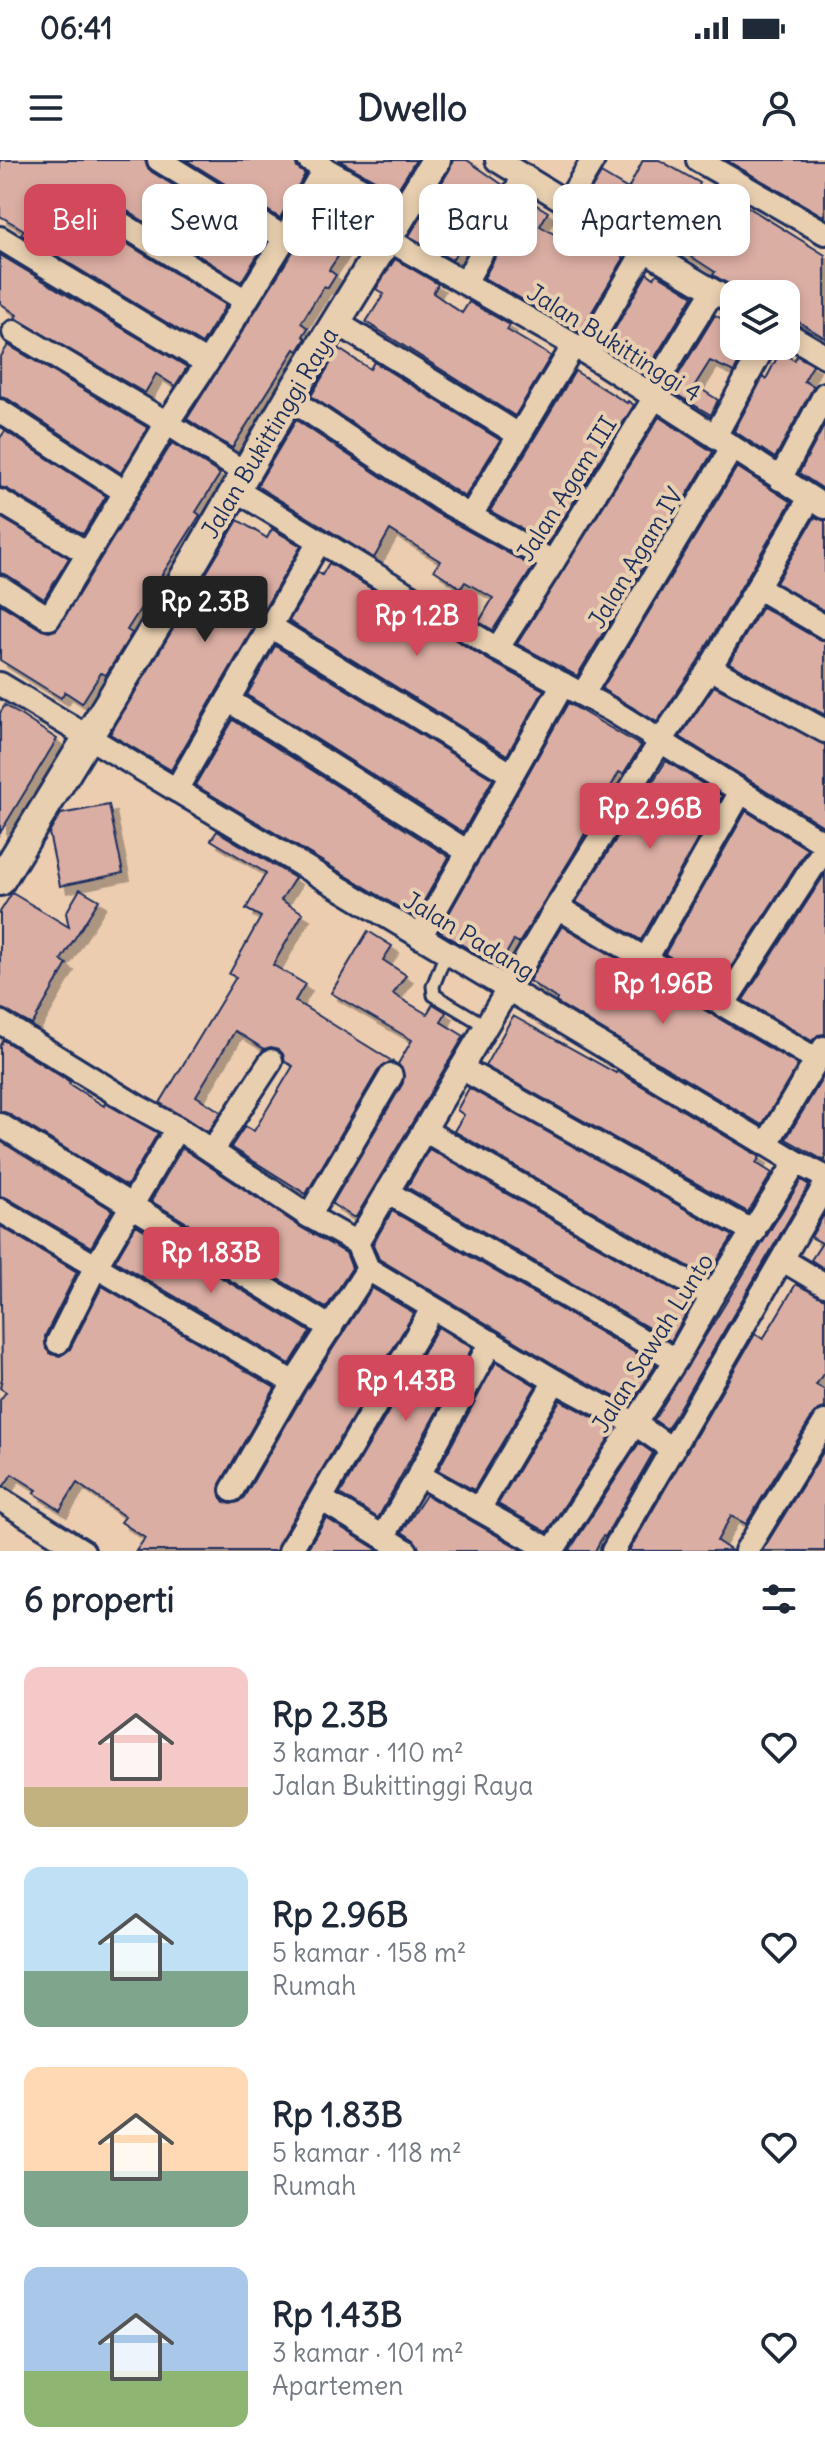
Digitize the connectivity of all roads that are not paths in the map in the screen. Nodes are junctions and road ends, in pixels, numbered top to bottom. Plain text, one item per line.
1 (159, 160) edge
2 (436, 160) edge
3 (497, 160) edge
4 (593, 160) edge
5 (698, 160) edge
6 (317, 165) edge
7 (524, 176) junction
8 (309, 184) edge
9 (579, 184) edge
10 (553, 193) edge
11 (404, 213) joint
12 (126, 227) edge
13 (825, 233) edge
14 (283, 237) edge
15 (0, 238) edge
16 (283, 241) edge
17 (403, 248) edge
18 (377, 256) edge
19 (641, 256) edge
20 (653, 256) edge
21 (465, 283) junction
22 (713, 291) junction
23 (720, 295) edge
24 (246, 301) junction
25 (336, 322) junction
26 (14, 332) dead end
27 (800, 341) edge
28 (580, 348) junction
29 (825, 356) edge
30 (758, 360) edge
31 (207, 363) junction
32 (825, 394) edge
33 (652, 395) junction
34 (289, 398) junction
35 (0, 411) edge
36 (167, 423) junction
37 (519, 435) junction
38 (724, 442) junction
39 (780, 479) junction
40 (241, 482) junction
41 (125, 492) junction
42 (0, 501) edge
43 (817, 503) edge
44 (471, 515) junction
45 (319, 542) junction
46 (87, 553) junction
47 (553, 562) junction
48 (0, 587) edge
49 (758, 588) junction
50 (270, 626) junction
51 (825, 627) edge
52 (497, 649) junction
53 (710, 668) junction
54 (573, 689) junction
55 (2, 690) edge
56 (228, 700) junction
57 (825, 731) edge
58 (89, 736) junction
59 (660, 742) junction
60 (511, 774) junction
61 (176, 790) junction
62 (740, 793) junction
63 (825, 846) edge
64 (468, 852) junction
65 (0, 881) edge
66 (557, 907) junction
67 (420, 937) junction
68 (446, 953) junction
69 (646, 959) junction
70 (508, 990) junction
71 (723, 1005) junction
72 (0, 1022) edge
73 (486, 1026) junction
74 (821, 1054) edge
75 (271, 1061) dead end
76 (461, 1068) junction
77 (391, 1076) dead end
78 (0, 1125) edge
79 (177, 1128) junction
80 (424, 1130) junction
81 (767, 1143) junction
82 (212, 1151) junction
83 (796, 1162) junction
84 (825, 1177) edge
85 (825, 1185) edge
86 (387, 1192) junction
87 (131, 1205) junction
88 (0, 1210) edge
89 (309, 1216) junction
90 (754, 1232) junction
91 (357, 1243) junction
92 (783, 1260) junction
93 (95, 1268) junction
94 (368, 1269) junction
95 (825, 1285) edge
96 (712, 1296) junction
97 (432, 1309) junction
98 (331, 1328) junction
99 (58, 1342) dead end
100 (491, 1342) junction
101 (676, 1360) junction
102 (555, 1381) junction
103 (294, 1383) junction
104 (825, 1422) edge
105 (634, 1423) junction
106 (673, 1450) junction
107 (419, 1475) junction
108 (232, 1490) dead end
109 (0, 1499) edge
110 (321, 1499) junction
111 (479, 1509) junction
112 (383, 1537) junction
113 (83, 1551) edge
114 (290, 1551) edge
115 (406, 1551) edge
116 (552, 1551) edge
117 (613, 1551) edge
118 (746, 1551) edge

1 - 14 street
2 - 11 street, Jalan Bukittinggi Raya
3 - 7 street
4 - 9 street
5 - 13 street
6 - 8 street
6 - 11 street
7 - 10 street
7 - 21 street
12 - 24 street
15 - 31 street
16 - 24 street
17 - 21 street, Jalan Bukittinggi 4
18 - 25 street, Jalan Bukittinggi Raya
19 - 28 street
20 - 22 street
21 - 28 street, Jalan Bukittinggi 4
22 - 23 street
22 - 33 street, Jalan Agam III
24 - 31 street
25 - 34 street, Jalan Bukittinggi Raya
25 - 37 street
26 - 36 street
27 - 29 street
28 - 33 street, Jalan Bukittinggi 4
28 - 37 street
30 - 38 street, Jalan Agam IV
31 - 36 street
32 - 39 street
33 - 38 street, Jalan Bukittinggi 4
33 - 47 street, Jalan Agam III
34 - 40 street, Jalan Bukittinggi Raya
34 - 44 street
35 - 41 street
36 - 40 street
36 - 41 street
37 - 44 street
38 - 39 street, Jalan Bukittinggi 4
38 - 54 street, Jalan Agam IV
39 - 43 street, Jalan Bukittinggi 4
40 - 45 street
40 - 58 street, Jalan Bukittinggi Raya
41 - 46 street
42 - 46 street
43 - 49 street
44 - 47 street
45 - 50 street
45 - 52 street
46 - 48 street
47 - 52 street, Jalan Agam III
49 - 51 street
49 - 53 street
50 - 56 street
50 - 60 street
52 - 54 street
53 - 57 street
53 - 59 street
54 - 59 street
54 - 60 street, Jalan Agam IV
55 - 58 street, Jalan Padang
56 - 61 street
56 - 64 street
58 - 61 street, Jalan Padang
58 - 65 street, Jalan Bukittinggi Raya
59 - 62 street
59 - 66 street
60 - 64 street, Jalan Agam IV
61 - 67 street, Jalan Padang
62 - 63 street
62 - 69 street
63 - 71 street
64 - 67 street, Jalan Agam IV
66 - 69 street
66 - 70 street
67 - 68 street, Jalan Padang
68 - 70 street, Jalan Padang
68 - 73 lane
69 - 71 street
70 - 73 street
70 - 81 street, Jalan Padang
71 - 74 street
72 - 79 street
73 - 76 street
74 - 81 street
75 - 82 street
76 - 80 street
76 - 90 street
77 - 89 street
78 - 87 street
79 - 82 street
79 - 87 street
80 - 86 street
80 - 96 street
81 - 83 street, Jalan Padang
82 - 89 street
83 - 84 street, Jalan Padang
83 - 90 street, Jalan Sawah Lunto
85 - 92 street
86 - 91 street
86 - 101 street
87 - 93 street
87 - 98 street
88 - 93 street
89 - 91 street
90 - 96 street, Jalan Sawah Lunto
91 - 94 street
92 - 95 street
92 - 106 street
93 - 99 street
93 - 103 street
94 - 97 street
94 - 98 street
96 - 101 street, Jalan Sawah Lunto
97 - 100 street
97 - 110 street
98 - 103 street
100 - 102 street
100 - 107 street
101 - 105 street, Jalan Sawah Lunto
102 - 105 street
102 - 111 street
103 - 108 street
104 - 118 street
105 - 106 street
105 - 116 street, Jalan Sawah Lunto
106 - 117 street
107 - 111 street
107 - 112 street
109 - 113 street
110 - 112 street
110 - 114 street
111 - 116 street
112 - 115 street

